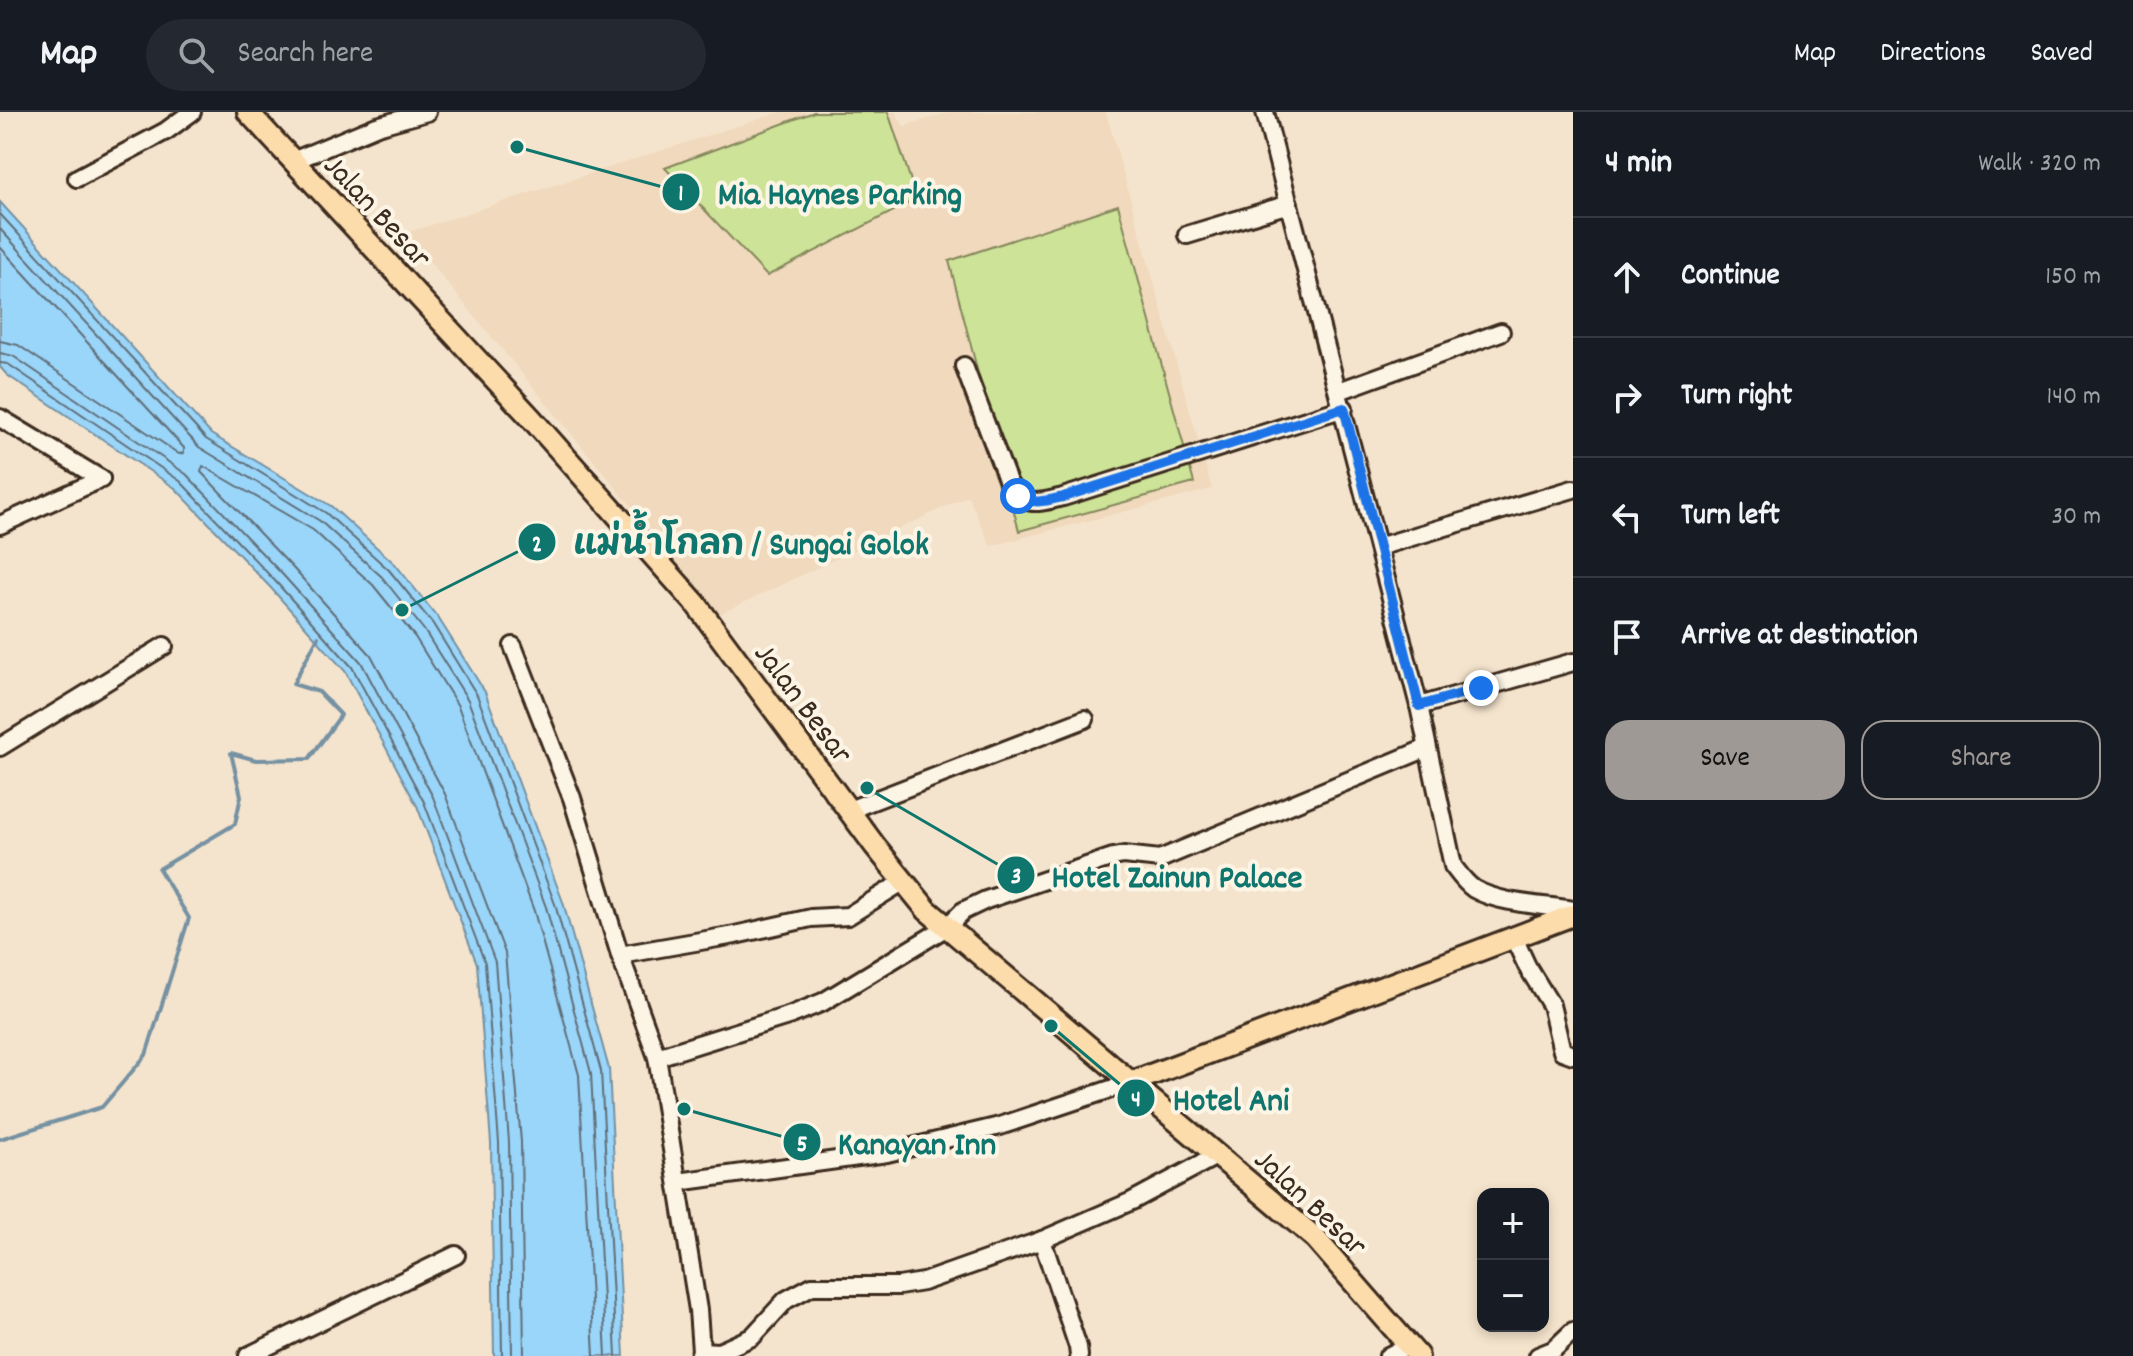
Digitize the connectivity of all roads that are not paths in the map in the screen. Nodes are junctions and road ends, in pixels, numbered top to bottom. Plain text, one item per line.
1 (192, 112) edge
2 (248, 112) edge
3 (427, 112) edge
4 (1265, 112) edge
5 (293, 161) junction
6 (77, 178) dead end
7 (1289, 204) junction
8 (1187, 235) dead end
9 (1501, 332) dead end
10 (964, 366) dead end
11 (1339, 391) junction
12 (1344, 408) junction
13 (0, 418) edge
14 (1573, 489) edge
15 (0, 525) edge
16 (1378, 547) junction
17 (164, 646) dead end
18 (513, 646) dead end
19 (1573, 662) edge
20 (1419, 706) junction
21 (1085, 719) dead end
22 (0, 747) edge
23 (1427, 748) junction
24 (849, 810) junction
25 (904, 881) junction
26 (1573, 912) edge
27 (947, 927) junction
28 (1513, 936) junction
29 (620, 955) junction
30 (1573, 1055) edge
31 (657, 1057) junction
32 (1132, 1082) junction
33 (1218, 1155) junction
34 (678, 1182) junction
35 (1042, 1240) junction
36 (456, 1255) dead end
37 (1573, 1331) edge
38 (1413, 1351) edge
39 (700, 1353) edge
40 (248, 1356) edge
41 (1079, 1356) edge
42 (1388, 1356) edge
43 (1538, 1356) edge

1 - 6 street
2 - 5 main road, Jalan Besar
3 - 5 street
4 - 7 street
5 - 24 main road, Jalan Besar
7 - 8 street
7 - 11 street
9 - 11 street
10 - 12 street
11 - 12 street
12 - 16 street
13 - 15 street
14 - 16 street
16 - 20 street
17 - 22 street
18 - 29 street
19 - 20 street
20 - 23 street
21 - 24 street
23 - 26 street
23 - 27 street
24 - 25 main road, Jalan Besar
25 - 27 main road, Jalan Besar
25 - 29 street
26 - 28 main road
27 - 31 street
27 - 32 main road, Jalan Besar
28 - 30 street
28 - 32 main road
29 - 31 street
31 - 34 street
32 - 33 main road, Jalan Besar
32 - 34 street
33 - 35 street
33 - 38 main road, Jalan Besar
34 - 39 street
35 - 39 street
35 - 41 street
36 - 40 street
37 - 43 street
38 - 42 street

